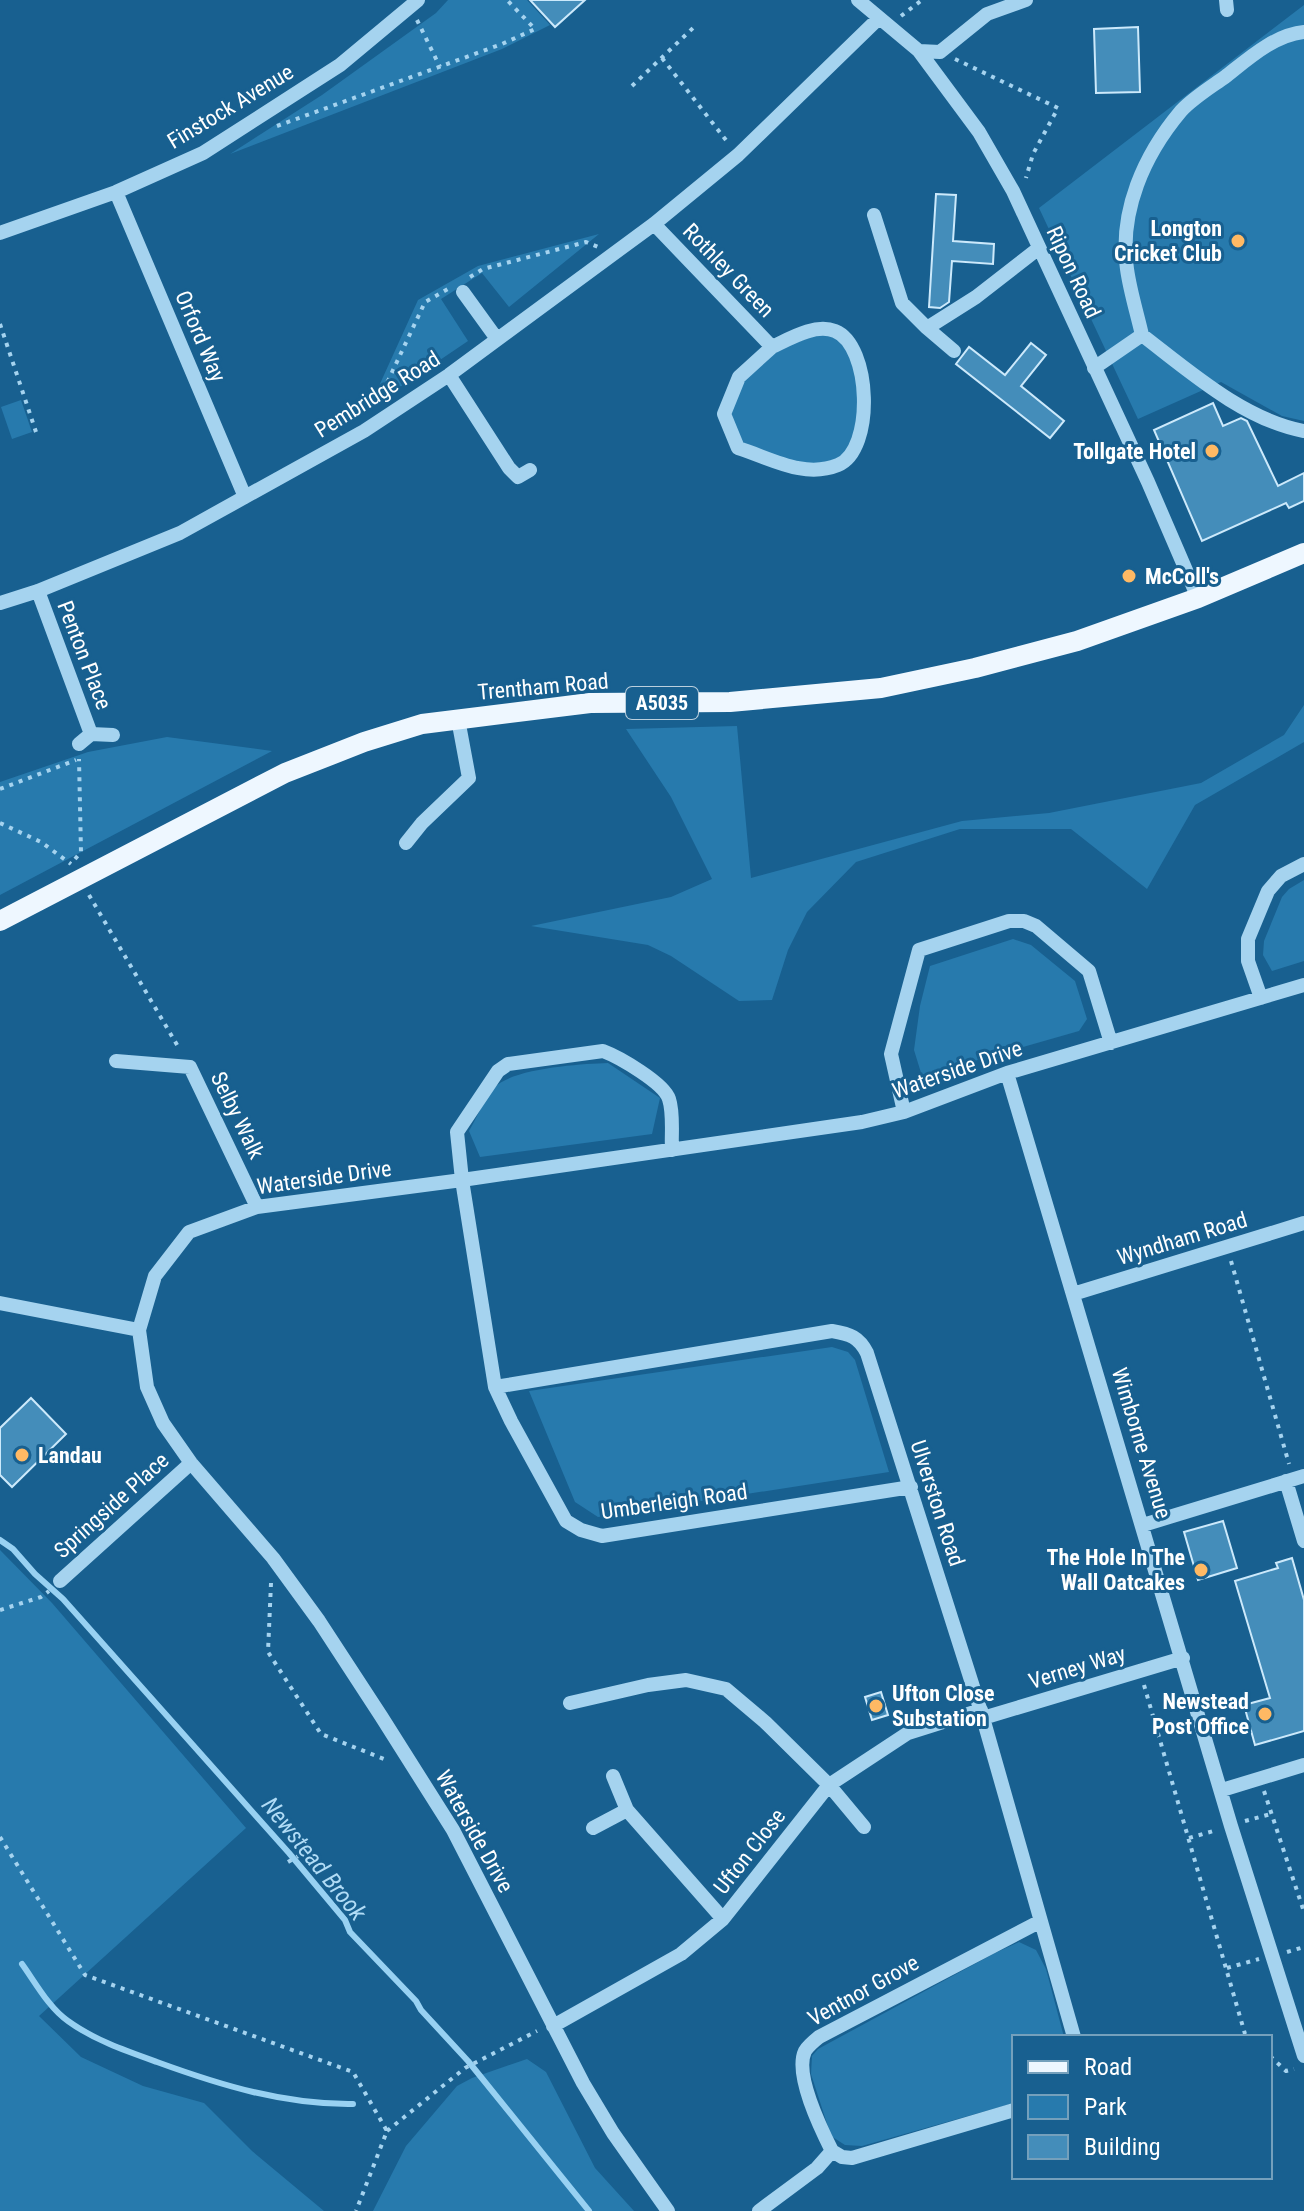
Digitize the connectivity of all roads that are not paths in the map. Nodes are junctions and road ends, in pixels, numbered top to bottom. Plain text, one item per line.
1 (858, 0) edge
2 (1026, 0) edge
3 (411, 2) edge
4 (884, 22) junction
5 (1304, 32) edge
6 (919, 51) junction
7 (116, 192) junction
8 (874, 215) dead end
9 (654, 224) junction
10 (0, 233) edge
11 (1039, 248) junction
12 (463, 292) dead end
13 (927, 328) junction
14 (1142, 335) junction
15 (497, 339) junction
16 (772, 347) junction
17 (954, 351) dead end
18 (1094, 368) junction
19 (449, 375) junction
20 (1304, 431) edge
21 (530, 470) dead end
22 (245, 497) junction
23 (1304, 553) edge
24 (38, 591) junction
25 (1198, 598) junction
26 (0, 603) edge
27 (458, 719) junction
28 (91, 734) junction
29 (113, 735) dead end
30 (79, 752) road end
31 (406, 843) dead end
32 (1304, 864) edge
33 (0, 921) edge
34 (1304, 985) edge
35 (1261, 998) junction
36 (1111, 1043) junction
37 (116, 1061) dead end
38 (1007, 1073) junction
39 (904, 1112) junction
40 (672, 1150) junction
41 (462, 1180) junction
42 (257, 1207) junction
43 (1304, 1223) edge
44 (1073, 1294) junction
45 (0, 1303) edge
46 (139, 1330) junction
47 (495, 1387) junction
48 (191, 1463) junction
49 (1296, 1478) edge
50 (911, 1487) junction
51 (1143, 1525) junction
52 (1304, 1541) edge
53 (60, 1581) dead end
54 (1183, 1658) junction
55 (570, 1703) dead end
56 (982, 1714) junction
57 (1304, 1765) edge
58 (613, 1776) dead end
59 (829, 1785) junction
60 (1222, 1790) junction
61 (627, 1810) junction
62 (864, 1827) dead end
63 (593, 1828) dead end
64 (723, 1919) junction
65 (1039, 1922) junction
66 (1299, 2022) edge
67 (553, 2026) junction
68 (1073, 2035) edge
69 (1304, 2056) edge
70 (1012, 2111) edge
71 (832, 2151) junction
72 (668, 2211) edge
73 (759, 2211) edge

1 - 4 street, Ripon Road
2 - 6 street
3 - 7 street, Finstock Avenue
4 - 6 street, Ripon Road
4 - 9 street, Pembridge Road
5 - 14 street
6 - 11 street, Ripon Road
7 - 10 street, Finstock Avenue
7 - 22 street, Orford Way
8 - 13 street
9 - 15 street, Pembridge Road
9 - 16 street, Rothley Green
11 - 13 street
11 - 18 street, Ripon Road
12 - 15 street
13 - 17 street
14 - 18 street
14 - 20 street
15 - 19 street, Pembridge Road
16 - 16 street, Rothley Green
18 - 25 street, Ripon Road
19 - 21 street
19 - 22 street, Pembridge Road
22 - 24 street, Pembridge Road
23 - 25 main road, Trentham Road / A5035
24 - 26 street, Pembridge Road
24 - 28 street, Penton Place
25 - 27 main road, Trentham Road / A5035
27 - 31 street
27 - 33 main road, Trentham Road / A5035
28 - 29 street, Penton Place
28 - 30 street, Penton Place
32 - 35 street
34 - 35 street, Waterside Drive
35 - 36 street, Waterside Drive
36 - 38 street, Waterside Drive
36 - 39 street
37 - 42 street, Selby Walk
38 - 39 street, Waterside Drive
38 - 44 street, Wimborne Avenue
39 - 40 street, Waterside Drive
40 - 41 street, Waterside Drive
40 - 41 street, Umberleigh Road
41 - 42 street, Waterside Drive
41 - 47 street, Umberleigh Road
42 - 46 street, Waterside Drive
43 - 44 street, Wyndham Road
44 - 51 street, Wimborne Avenue
45 - 46 street
46 - 48 street, Waterside Drive
47 - 50 street, Umberleigh Road
47 - 50 street, Ulverston Road
48 - 53 street, Springside Place
48 - 67 street, Waterside Drive
49 - 51 street
49 - 52 street
50 - 56 street, Ulverston Road
51 - 54 street, Wimborne Avenue
54 - 56 street, Verney Way
54 - 60 street, Wimborne Avenue
55 - 59 street
56 - 59 street, Ufton Close
56 - 65 street, Ulverston Road
57 - 60 street
58 - 61 street
59 - 62 street
59 - 64 street, Ufton Close
60 - 66 street, Wimborne Avenue
61 - 63 street
61 - 64 street
64 - 67 street, Ufton Close
65 - 68 street, Ulverston Road
65 - 71 street, Ventnor Grove
66 - 69 street, Wimborne Avenue
67 - 72 street, Waterside Drive
70 - 71 street
71 - 73 street

